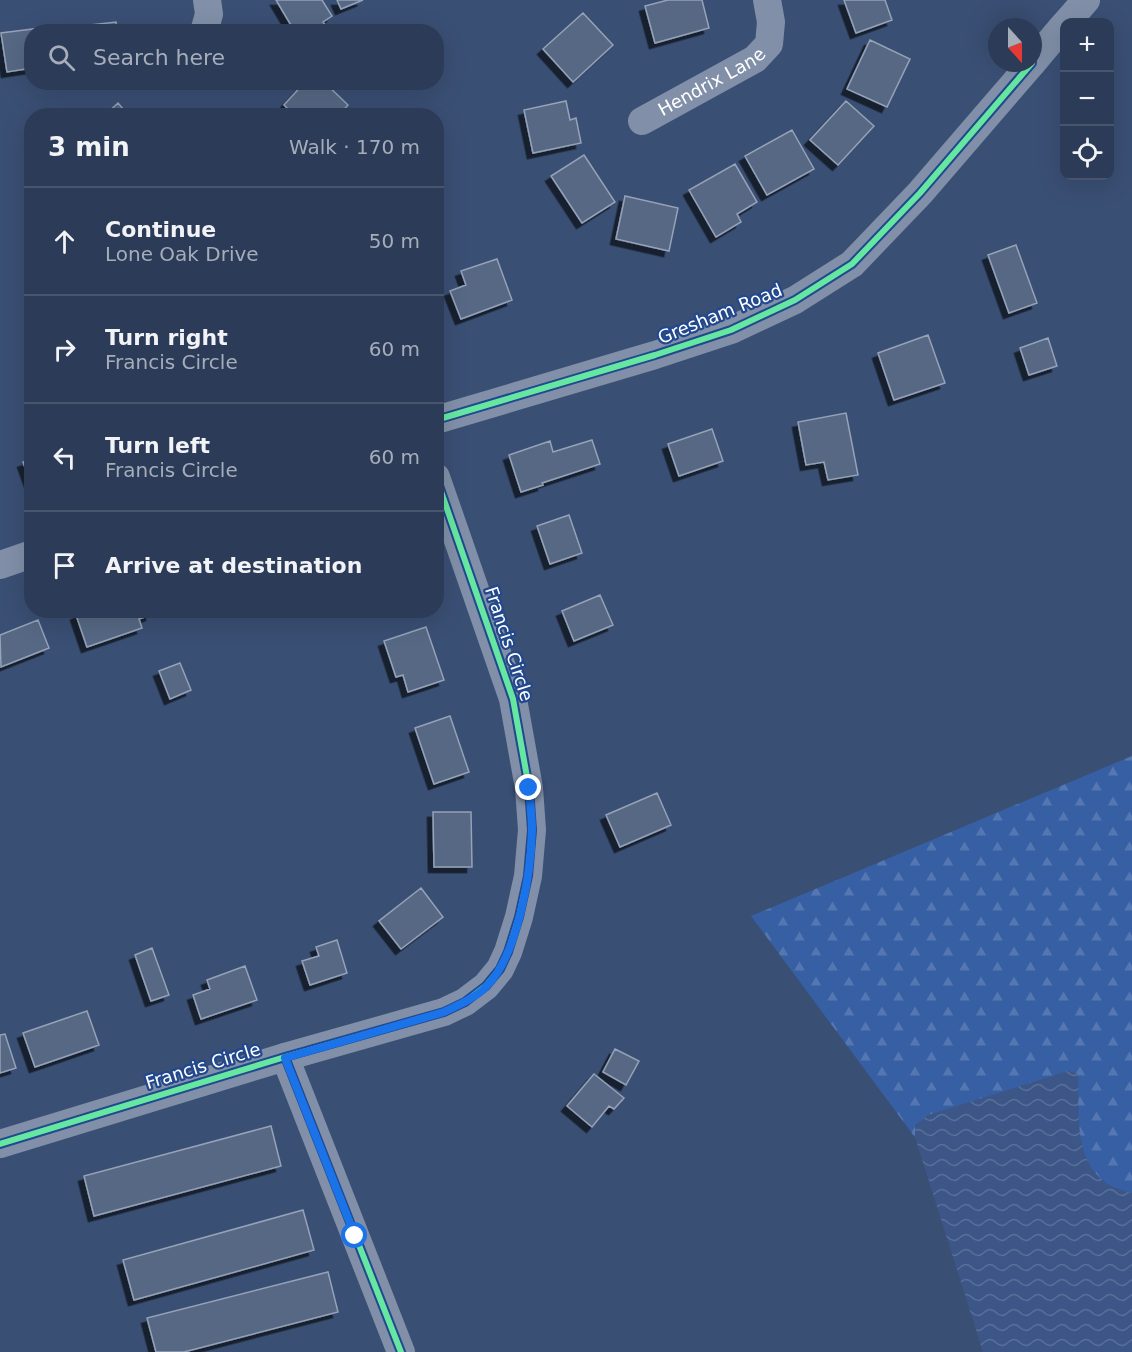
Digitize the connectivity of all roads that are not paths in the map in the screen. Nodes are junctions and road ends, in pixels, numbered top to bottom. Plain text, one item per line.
1 (207, 0) edge
2 (767, 0) edge
3 (1086, 0) edge
4 (1071, 18) edge
5 (206, 24) edge
6 (1060, 31) edge
7 (1042, 51) edge
8 (1023, 72) edge
9 (642, 121) dead end
10 (444, 418) edge
11 (444, 500) edge
12 (24, 556) edge
13 (0, 564) edge
14 (285, 1058) junction
15 (0, 1144) edge
16 (401, 1352) edge

1 - 5 street
2 - 9 street, Hendrix Lane
3 - 4 street, Gresham Road
6 - 7 street, Gresham Road
8 - 10 street, Gresham Road
11 - 14 street, Francis Circle
12 - 13 street
14 - 15 street, Francis Circle
14 - 16 street

